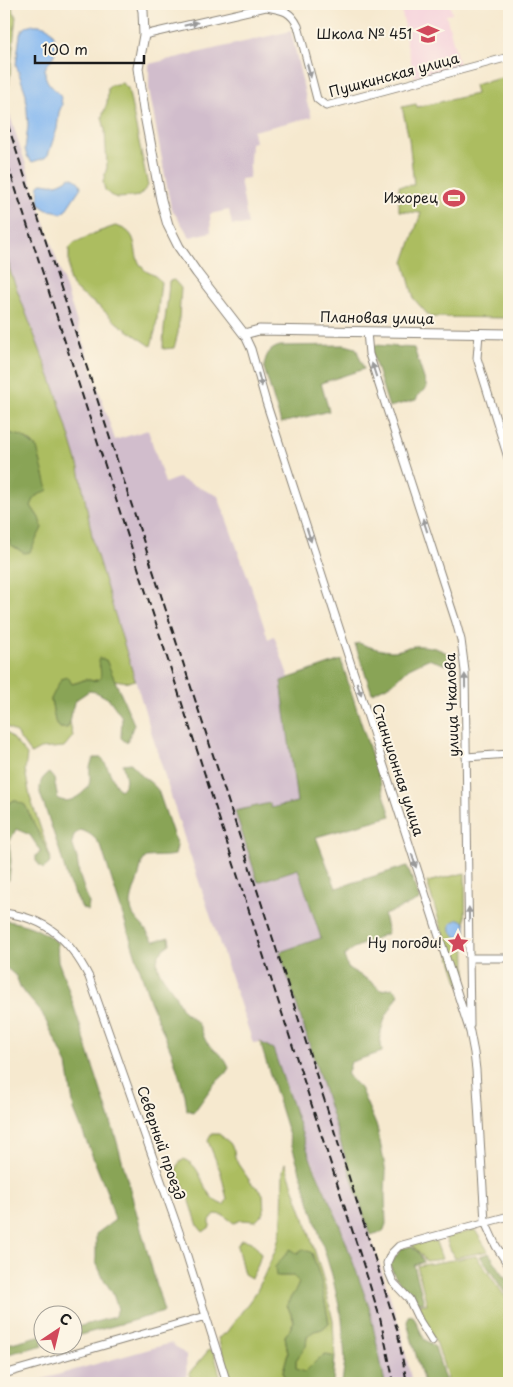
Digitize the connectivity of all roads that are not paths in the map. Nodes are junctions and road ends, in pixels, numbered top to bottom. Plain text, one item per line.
1 (141, 4) edge
2 (144, 36) junction
3 (509, 57) edge
4 (367, 332) junction
5 (244, 334) junction
6 (479, 334) junction
7 (509, 334) edge
8 (509, 461) edge
9 (509, 754) edge
10 (466, 757) junction
11 (4, 913) edge
12 (470, 958) junction
13 (509, 958) edge
14 (470, 993) junction
15 (457, 994) junction
16 (470, 1032) junction
17 (509, 1216) edge
18 (486, 1222) junction
19 (509, 1266) edge
20 (206, 1316) junction
21 (432, 1341) dead end
22 (4, 1374) edge
23 (227, 1383) edge

1 - 2 street
2 -> 3 street, Пушкинская улица
2 - 5 street
4 - 5 street, Плановая улица
4 - 6 street, Плановая улица
10 -> 4 street, улица Чкалова
5 -> 15 street, Станционная улица
6 - 7 street, Плановая улица
6 - 8 street
9 - 10 street
12 -> 10 street, улица Чкалова
11 - 20 street, Северный проезд
12 - 13 street
12 - 14 street, улица Чкалова
14 - 15 street
14 - 16 street, улица Чкалова
15 - 16 street, Станционная улица
16 - 18 street, Станционная улица
17 - 18 street
18 - 19 street, Станционная улица
18 - 21 street
20 - 22 street
20 - 23 street, Северный проезд

